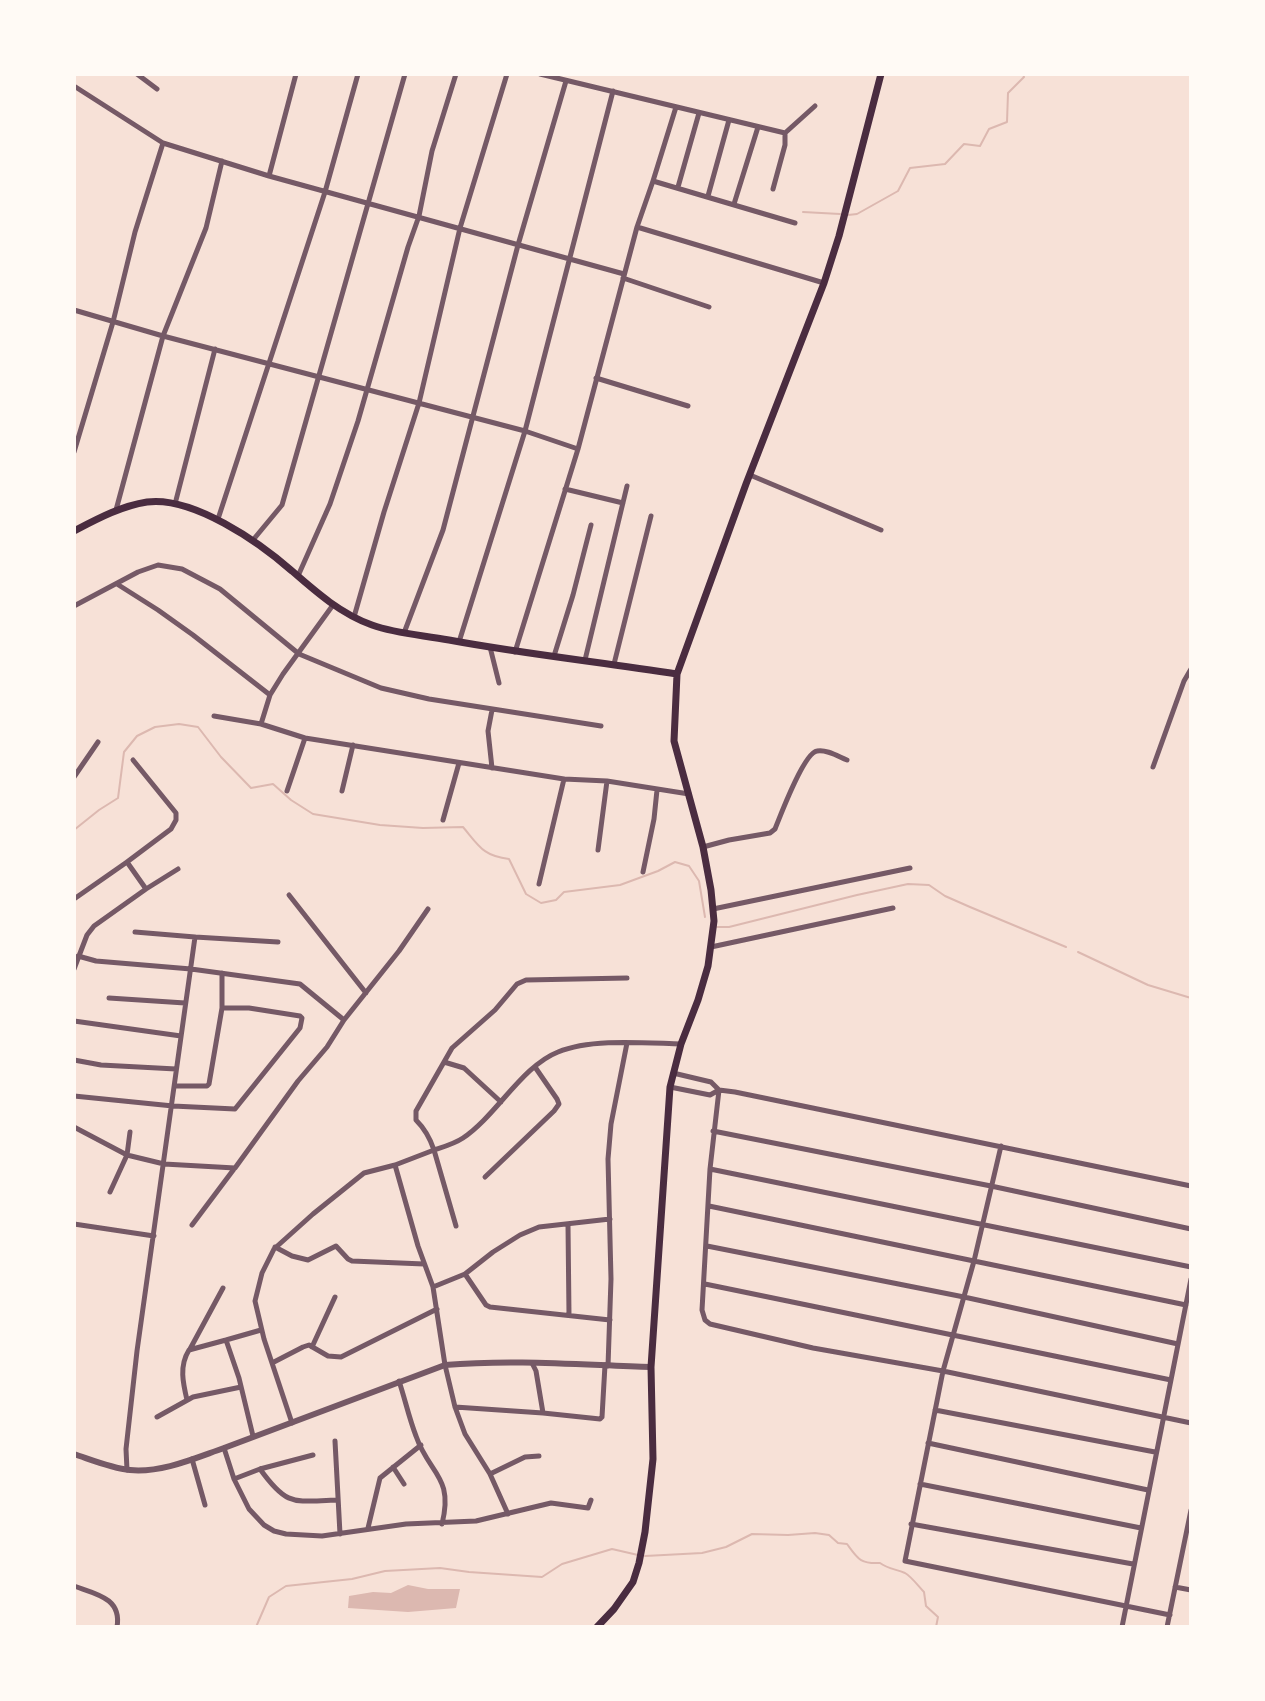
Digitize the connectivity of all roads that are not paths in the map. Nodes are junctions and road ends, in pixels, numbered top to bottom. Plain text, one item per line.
1 (137, 74) edge
2 (296, 74) edge
3 (358, 74) edge
4 (405, 74) edge
5 (456, 74) edge
6 (507, 74) edge
7 (540, 74) edge
8 (881, 74) edge
9 (566, 81) junction
10 (74, 86) edge
11 (157, 89) dead end
12 (613, 91) junction
13 (815, 106) dead end
14 (676, 107) junction
15 (699, 113) junction
16 (729, 120) junction
17 (758, 127) junction
18 (785, 133) junction
19 (163, 143) junction
20 (222, 161) junction
21 (269, 176) junction
22 (653, 181) junction
23 (678, 187) junction
24 (773, 189) dead end
25 (325, 192) junction
26 (708, 196) junction
27 (368, 202) junction
28 (734, 204) junction
29 (419, 216) junction
30 (795, 223) dead end
31 (637, 227) junction
32 (460, 228) junction
33 (518, 245) junction
34 (570, 259) junction
35 (623, 276) junction
36 (824, 283) junction
37 (709, 307) dead end
38 (74, 310) edge
39 (113, 322) junction
40 (163, 336) junction
41 (215, 349) junction
42 (270, 364) junction
43 (318, 377) junction
44 (596, 378) junction
45 (368, 388) junction
46 (419, 403) junction
47 (688, 406) dead end
48 (474, 418) junction
49 (525, 431) junction
50 (578, 449) junction
51 (74, 452) edge
52 (750, 475) junction
53 (627, 486) dead end
54 (565, 489) junction
55 (623, 503) junction
56 (175, 505) junction
57 (116, 510) junction
58 (651, 516) dead end
59 (218, 519) junction
60 (591, 525) dead end
61 (881, 530) dead end
62 (74, 531) edge
63 (252, 541) junction
64 (298, 576) junction
65 (116, 583) junction
66 (333, 605) junction
67 (74, 606) edge
68 (354, 618) junction
69 (403, 634) junction
70 (459, 642) junction
71 (490, 647) junction
72 (515, 652) junction
73 (299, 654) junction
74 (554, 657) junction
75 (585, 660) junction
76 (614, 664) junction
77 (1191, 669) edge
78 (677, 674) junction
79 (499, 683) dead end
80 (270, 695) junction
81 (492, 710) junction
82 (214, 716) dead end
83 (261, 724) junction
84 (601, 726) dead end
85 (305, 738) junction
86 (98, 742) dead end
87 (353, 745) junction
88 (133, 760) dead end
89 (847, 760) dead end
90 (459, 763) junction
91 (1153, 767) dead end
92 (492, 768) junction
93 (74, 777) edge
94 (564, 779) junction
95 (607, 781) junction
96 (657, 790) junction
97 (287, 791) dead end
98 (342, 791) dead end
99 (689, 794) junction
100 (443, 820) dead end
101 (703, 847) junction
102 (598, 850) dead end
103 (127, 862) junction
104 (910, 868) dead end
105 (178, 869) dead end
106 (643, 872) dead end
107 (539, 884) dead end
108 (146, 889) junction
109 (289, 895) dead end
110 (74, 899) edge
111 (893, 908) dead end
112 (428, 909) dead end
113 (713, 909) junction
114 (135, 932) dead end
115 (195, 937) junction
116 (278, 942) dead end
117 (711, 947) junction
118 (78, 956) junction
119 (74, 969) edge
120 (191, 969) junction
121 (222, 973) junction
122 (627, 978) dead end
123 (366, 993) junction
124 (109, 998) dead end
125 (185, 1003) junction
126 (222, 1008) junction
127 (344, 1020) junction
128 (74, 1021) edge
129 (181, 1036) junction
130 (627, 1043) junction
131 (681, 1044) junction
132 (74, 1060) edge
133 (444, 1062) junction
134 (535, 1067) junction
135 (176, 1069) junction
136 (672, 1073) junction
137 (175, 1086) junction
138 (670, 1087) junction
139 (719, 1090) junction
140 (74, 1096) edge
141 (501, 1102) junction
142 (173, 1106) junction
143 (74, 1127) edge
144 (713, 1131) junction
145 (130, 1132) dead end
146 (1001, 1146) junction
147 (434, 1150) junction
148 (127, 1155) junction
149 (164, 1164) junction
150 (395, 1165) junction
151 (235, 1168) junction
152 (710, 1169) junction
153 (485, 1177) dead end
154 (991, 1186) junction
155 (1191, 1186) edge
156 (110, 1192) dead end
157 (709, 1206) junction
158 (610, 1219) junction
159 (74, 1224) edge
160 (982, 1224) junction
161 (192, 1225) dead end
162 (568, 1225) junction
163 (456, 1226) dead end
164 (1191, 1229) edge
165 (154, 1236) junction
166 (707, 1246) junction
167 (275, 1247) junction
168 (974, 1261) junction
169 (424, 1264) junction
170 (1191, 1267) edge
171 (465, 1274) junction
172 (1191, 1279) edge
173 (705, 1284) junction
174 (433, 1287) junction
175 (223, 1288) dead end
176 (335, 1297) dead end
177 (964, 1297) junction
178 (1186, 1305) junction
179 (437, 1309) junction
180 (569, 1315) junction
181 (610, 1320) junction
182 (261, 1330) junction
183 (953, 1336) junction
184 (226, 1340) junction
185 (1178, 1344) junction
186 (312, 1347) junction
187 (189, 1350) junction
188 (272, 1363) junction
189 (532, 1363) junction
190 (445, 1365) junction
191 (606, 1366) junction
192 (651, 1367) junction
193 (943, 1371) junction
194 (1171, 1380) junction
195 (399, 1381) junction
196 (241, 1387) junction
197 (187, 1400) junction
198 (455, 1407) junction
199 (935, 1410) junction
200 (543, 1413) junction
201 (157, 1417) dead end
202 (1163, 1417) junction
203 (292, 1423) junction
204 (1191, 1423) edge
205 (253, 1436) junction
206 (335, 1441) dead end
207 (928, 1443) junction
208 (421, 1445) junction
209 (224, 1448) junction
210 (1155, 1452) junction
211 (74, 1454) edge
212 (313, 1455) dead end
213 (539, 1456) dead end
214 (192, 1459) junction
215 (393, 1467) junction
216 (260, 1469) junction
217 (127, 1470) junction
218 (490, 1474) junction
219 (234, 1479) junction
220 (404, 1484) dead end
221 (920, 1484) junction
222 (1148, 1490) junction
223 (338, 1500) junction
224 (591, 1500) dead end
225 (205, 1505) dead end
226 (1191, 1510) edge
227 (508, 1514) junction
228 (442, 1524) junction
229 (911, 1524) junction
230 (368, 1528) junction
231 (1141, 1528) junction
232 (340, 1534) junction
233 (1133, 1564) junction
234 (74, 1586) edge
235 (1175, 1587) junction
236 (1191, 1590) edge
237 (1126, 1605) junction
238 (1170, 1615) junction
239 (117, 1627) edge
240 (597, 1627) edge
241 (1122, 1627) edge
242 (1167, 1627) edge

1 - 11 street
2 - 21 street
3 - 25 street
4 - 27 street
5 - 29 street
6 - 32 street
7 - 9 street
8 - 36 main road
9 - 12 street
9 - 33 street
10 - 19 street
12 - 14 street
12 - 34 street
13 - 18 street
14 - 15 street
14 - 22 street
15 - 16 street
15 - 23 street
16 - 17 street
16 - 26 street
17 - 18 street
17 - 28 street
18 - 24 street
19 - 20 street
19 - 39 street
20 - 21 street
20 - 40 street
21 - 25 street
22 - 23 street
22 - 31 street
23 - 26 street
25 - 27 street
25 - 42 street
26 - 28 street
27 - 29 street
27 - 43 street
28 - 30 street
29 - 32 street
29 - 45 street
31 - 35 street
31 - 36 street
32 - 33 street
32 - 46 street
33 - 34 street
33 - 48 street
34 - 35 street
34 - 49 street
35 - 37 street
35 - 44 street
36 - 52 main road
38 - 39 street
39 - 40 street
39 - 51 street
40 - 41 street
40 - 57 street
41 - 42 street
41 - 56 street
42 - 43 street
42 - 59 street
43 - 45 street
43 - 63 street
44 - 47 street
44 - 50 street
45 - 46 street
45 - 64 street
46 - 48 street
46 - 68 street
48 - 49 street
48 - 69 street
49 - 50 street
49 - 70 street
50 - 54 street
52 - 61 street
52 - 78 main road
53 - 55 street
54 - 55 street
54 - 72 street
55 - 75 street
56 - 57 main road
56 - 59 main road
57 - 62 main road
58 - 76 street
59 - 63 main road
60 - 74 street
63 - 64 main road
64 - 66 main road
65 - 67 street
65 - 73 street
65 - 80 street
66 - 68 main road
66 - 73 street
68 - 69 main road
69 - 70 main road
70 - 71 main road
71 - 72 main road
71 - 79 street
72 - 74 main road
73 - 80 street
73 - 81 street
74 - 75 main road
75 - 76 main road
76 - 78 main road
77 - 91 street
78 - 99 main road
80 - 83 street
81 - 84 street
81 - 92 street
82 - 83 street
83 - 85 street
85 - 87 street
85 - 97 street
86 - 93 street
87 - 90 street
87 - 98 street
88 - 103 street
89 - 101 street
90 - 92 street
90 - 100 street
92 - 94 street
94 - 95 street
94 - 107 street
95 - 96 street
95 - 102 street
96 - 99 street
96 - 106 street
99 - 101 main road
101 - 113 main road
103 - 108 street
103 - 110 street
104 - 113 street
105 - 108 street
108 - 118 street
109 - 123 street
111 - 117 street
112 - 123 street
113 - 117 main road
114 - 115 street
115 - 116 street
115 - 120 street
117 - 131 main road
118 - 119 street
118 - 120 street
120 - 121 street
120 - 125 street
121 - 126 street
121 - 127 street
122 - 133 street
123 - 127 street
124 - 125 street
125 - 129 street
126 - 137 street
126 - 142 street
127 - 151 street
128 - 129 street
129 - 135 street
130 - 131 street
130 - 134 street
130 - 158 street
131 - 136 main road
132 - 135 street
133 - 141 street
133 - 147 street
134 - 141 street
134 - 153 street
135 - 137 street
136 - 138 main road
136 - 139 street
137 - 142 street
138 - 139 street
138 - 192 main road
139 - 144 street
139 - 146 street
140 - 142 street
141 - 147 street
142 - 149 street
143 - 148 street
144 - 152 street
144 - 154 street
145 - 148 street
146 - 154 street
146 - 155 street
147 - 150 street
147 - 163 street
148 - 149 street
148 - 156 street
149 - 151 street
149 - 165 street
150 - 167 street
150 - 169 street
151 - 161 street
152 - 157 street
152 - 160 street
154 - 160 street
154 - 164 street
157 - 166 street
157 - 168 street
158 - 162 street
158 - 181 street
159 - 165 street
160 - 168 street
160 - 170 street
162 - 171 street
162 - 180 street
165 - 217 street
166 - 173 street
166 - 177 street
167 - 169 street
167 - 182 street
168 - 177 street
168 - 178 street
169 - 174 street
171 - 174 street
171 - 180 street
172 - 178 street
173 - 183 street
173 - 193 street
174 - 179 street
175 - 187 street
176 - 186 street
177 - 183 street
177 - 185 street
178 - 185 street
179 - 186 street
179 - 190 street
180 - 181 street
181 - 191 street
182 - 184 street
182 - 188 street
183 - 193 street
183 - 194 street
184 - 187 street
184 - 196 street
185 - 194 street
186 - 188 street
187 - 197 street
188 - 203 street
189 - 190 street
189 - 191 street
189 - 200 street
190 - 195 street
190 - 198 street
191 - 192 street
191 - 200 street
192 - 240 main road
193 - 199 street
193 - 202 street
194 - 202 street
195 - 203 street
195 - 208 street
196 - 197 street
196 - 205 street
197 - 201 street
198 - 200 street
198 - 218 street
199 - 207 street
199 - 210 street
202 - 204 street
202 - 210 street
203 - 205 street
205 - 209 street
206 - 223 street
207 - 221 street
207 - 222 street
208 - 215 street
208 - 228 street
209 - 214 street
209 - 219 street
210 - 222 street
211 - 217 street
212 - 216 street
213 - 218 street
214 - 217 street
214 - 225 street
215 - 220 street
215 - 230 street
216 - 219 street
216 - 223 street
218 - 227 street
219 - 232 street
221 - 229 street
221 - 231 street
222 - 231 street
223 - 232 street
224 - 227 street
226 - 235 street
227 - 228 street
228 - 230 street
229 - 233 street
229 - 237 street
230 - 232 street
231 - 233 street
233 - 237 street
234 - 239 street
235 - 236 street
235 - 238 street
237 - 238 street
237 - 241 street
238 - 242 street

